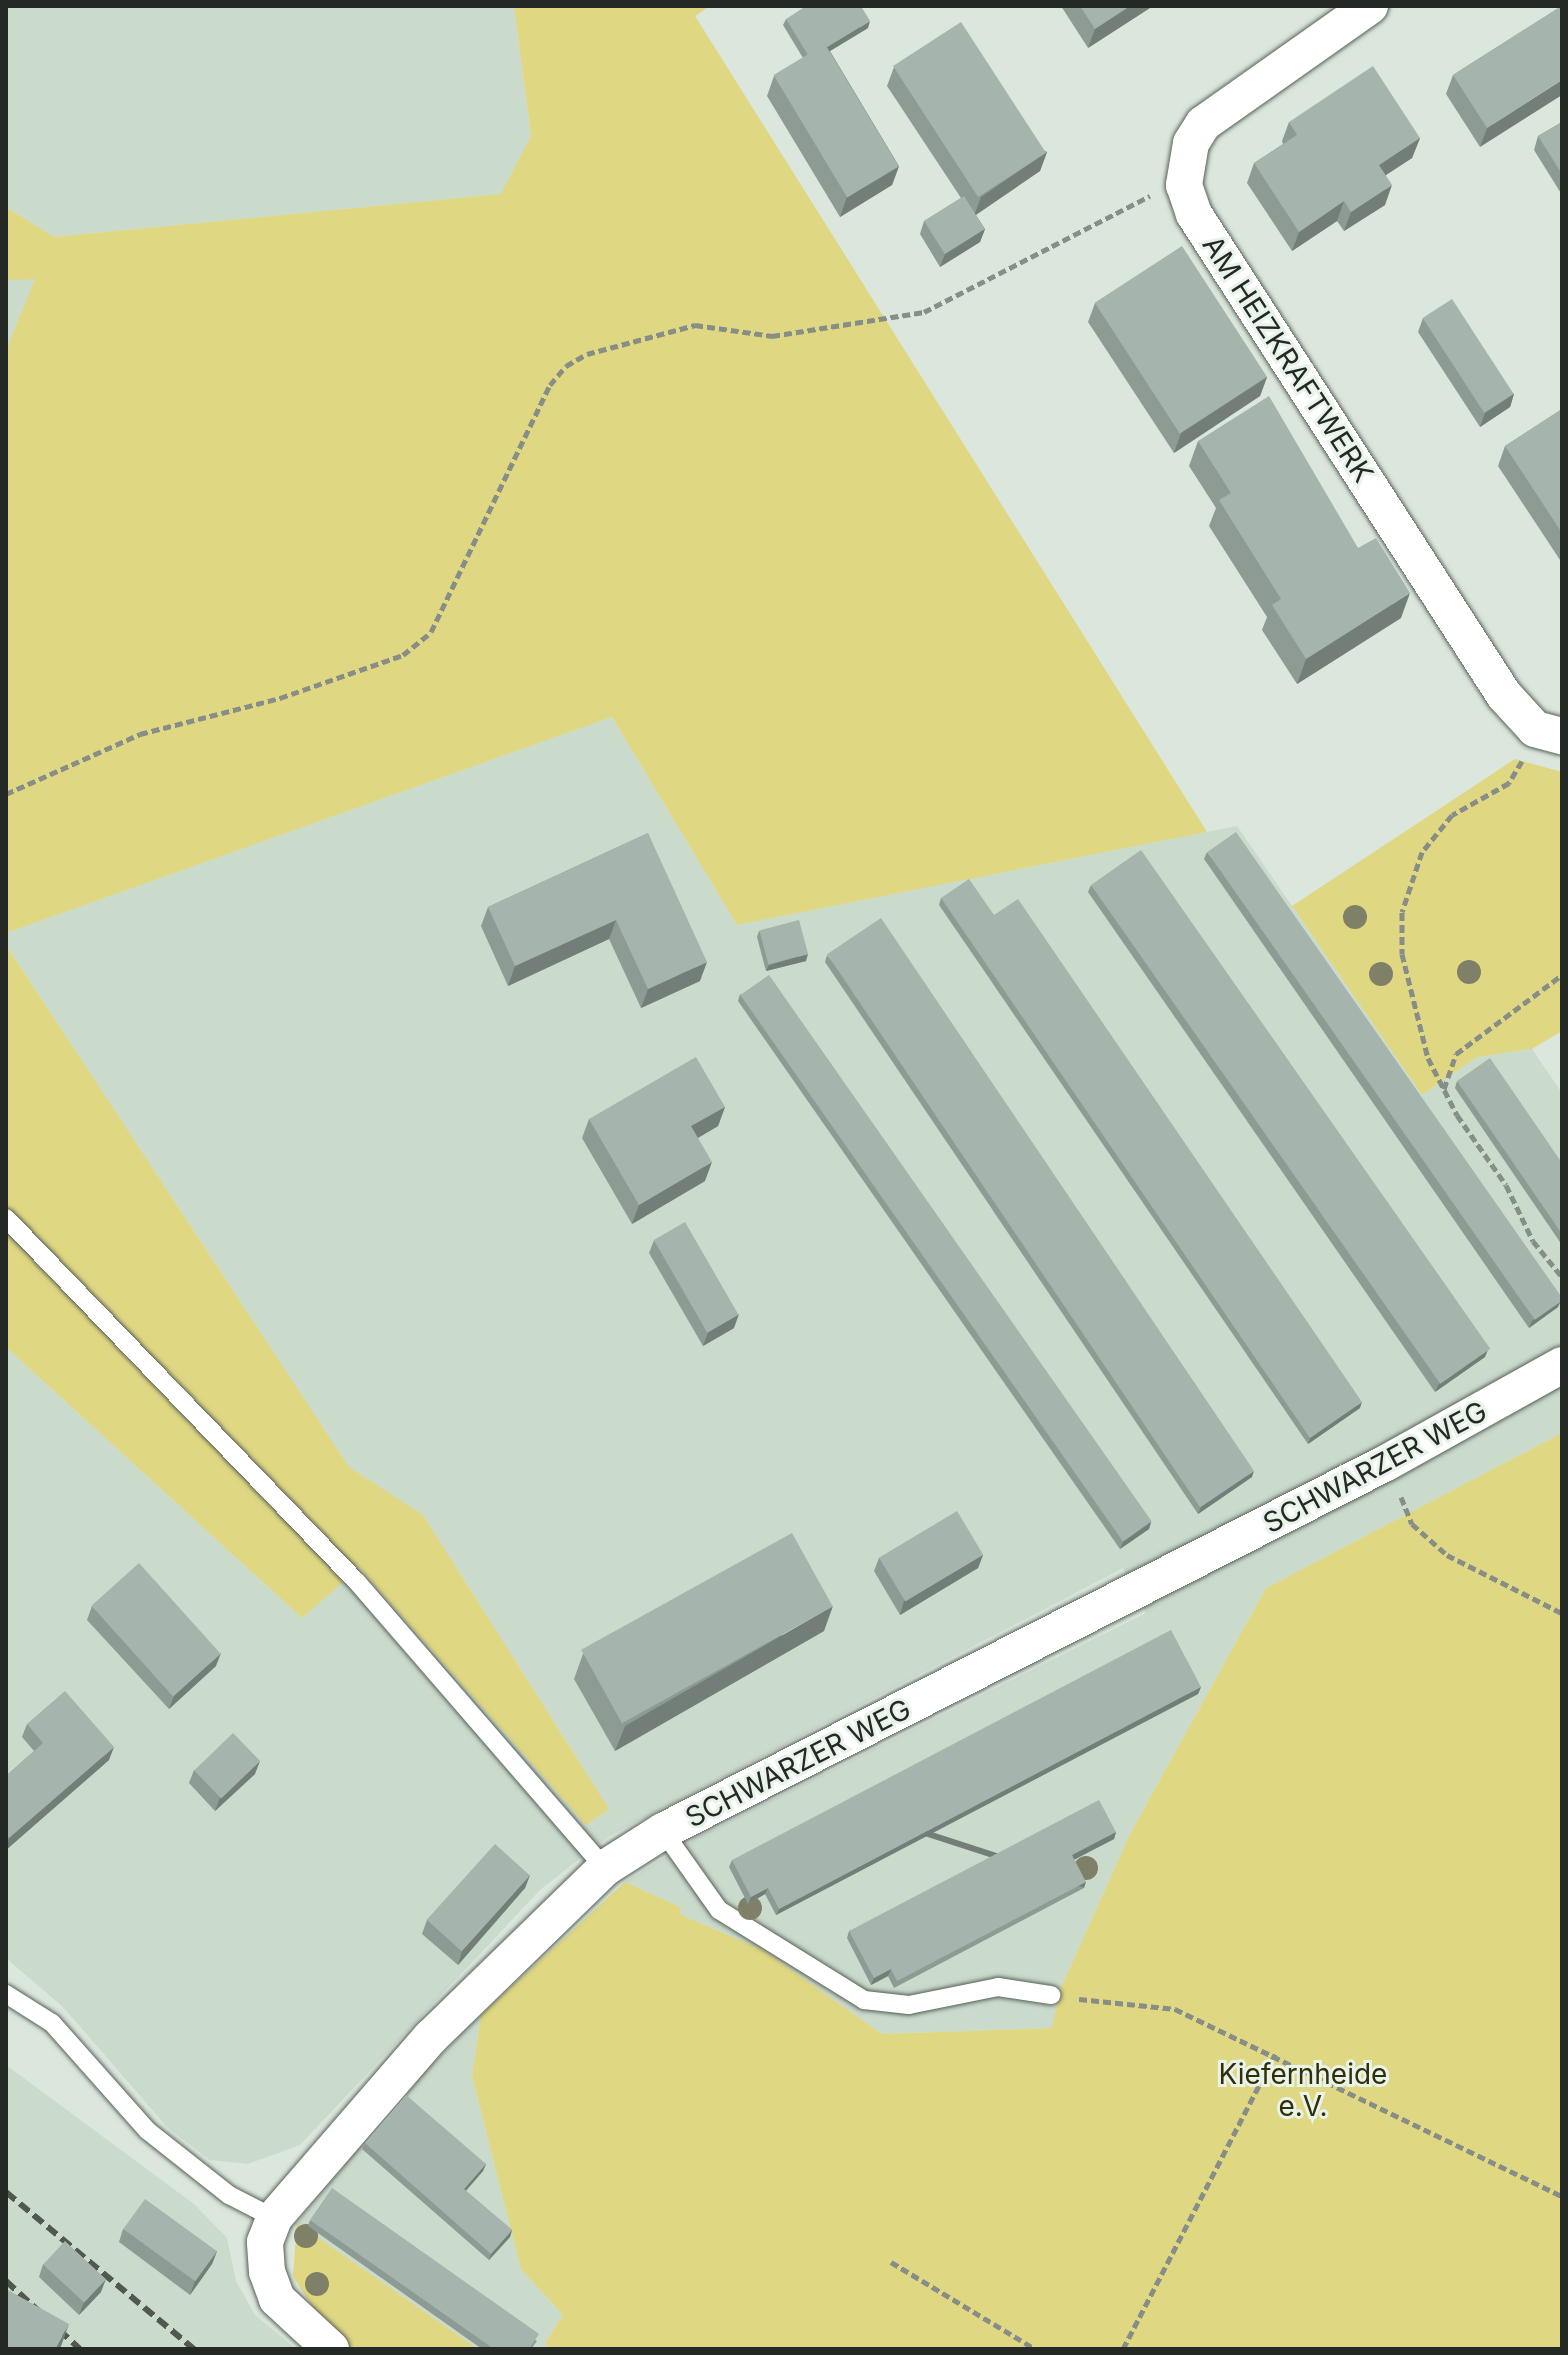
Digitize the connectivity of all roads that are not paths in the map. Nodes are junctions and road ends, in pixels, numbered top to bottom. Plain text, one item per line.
1 (1365, 7) edge
2 (1549, 732) edge
3 (6, 1218) edge
4 (1562, 1365) edge
5 (663, 1831) junction
6 (605, 1868) junction
7 (6, 1994) edge
8 (1051, 1995) road end
9 (274, 2218) junction
10 (331, 2349) edge

1 - 2 street, AM HEIZKRAFTWERK
3 - 6 lane
4 - 5 street, SCHWARZER WEG
5 - 6 street, SCHWARZER WEG
5 - 8 lane
6 - 9 street, SCHWARZER WEG
7 - 9 lane
9 - 10 street, SCHWARZER WEG

